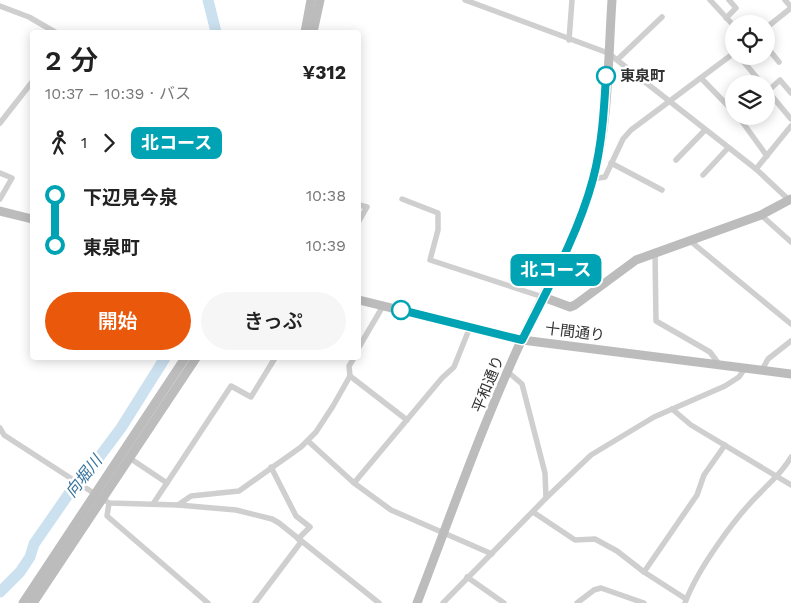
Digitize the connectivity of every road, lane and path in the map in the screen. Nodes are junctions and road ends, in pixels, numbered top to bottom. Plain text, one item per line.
1 (311, 0) edge
2 (320, 0) edge
3 (465, 0) edge
4 (572, 0) edge
5 (612, 0) edge
6 (710, 0) edge
7 (729, 0) edge
8 (785, 0) edge
9 (0, 6) edge
10 (790, 11) edge
11 (729, 15) edge
12 (662, 17) dead end
13 (725, 17) edge
14 (775, 22) edge
15 (51, 30) edge
16 (305, 30) edge
17 (312, 30) edge
18 (569, 40) junction
19 (608, 53) junction
20 (775, 56) edge
21 (618, 59) junction
22 (725, 60) edge
23 (780, 62) dead end
24 (746, 65) edge
25 (755, 75) edge
26 (701, 78) junction
27 (775, 84) edge
28 (30, 85) edge
29 (791, 93) edge
30 (775, 100) edge
31 (670, 102) junction
32 (725, 103) edge
33 (791, 119) edge
34 (0, 123) edge
35 (745, 125) edge
36 (791, 126) edge
37 (705, 130) junction
38 (728, 148) junction
39 (767, 156) junction
40 (676, 160) dead end
41 (611, 163) junction
42 (756, 169) junction
43 (0, 173) edge
44 (703, 175) dead end
45 (593, 179) junction
46 (662, 190) dead end
47 (0, 199) edge
48 (402, 199) dead end
49 (790, 199) edge
50 (361, 205) edge
51 (0, 211) edge
52 (761, 215) junction
53 (30, 218) edge
54 (361, 218) edge
55 (689, 240) junction
56 (791, 242) edge
57 (655, 252) junction
58 (543, 297) junction
59 (361, 300) edge
60 (383, 306) junction
61 (791, 324) edge
62 (470, 327) junction
63 (522, 340) junction
64 (791, 341) edge
65 (361, 344) edge
66 (184, 360) edge
67 (195, 360) edge
68 (274, 360) edge
69 (353, 360) edge
70 (719, 364) junction
71 (745, 368) junction
72 (762, 370) junction
73 (508, 372) junction
74 (791, 374) edge
75 (350, 376) junction
76 (672, 409) junction
77 (407, 420) junction
78 (0, 428) edge
79 (308, 441) junction
80 (725, 445) junction
81 (128, 457) junction
82 (791, 457) edge
83 (271, 467) junction
84 (779, 477) junction
85 (167, 483) junction
86 (354, 483) junction
87 (791, 485) edge
88 (99, 495) junction
89 (546, 498) junction
90 (153, 504) junction
91 (178, 505) junction
92 (532, 512) junction
93 (444, 532) junction
94 (300, 541) junction
95 (492, 554) junction
96 (644, 572) junction
97 (467, 578) junction
98 (686, 601) edge
99 (23, 603) edge
100 (33, 603) edge
101 (208, 603) edge
102 (255, 603) edge
103 (379, 603) edge
104 (416, 603) edge
105 (443, 603) edge
106 (504, 603) edge
107 (577, 603) edge
108 (644, 603) edge

1 - 16 street
2 - 17 street
3 - 18 street
4 - 18 street
5 - 19 street, 平和通り
6 - 13 street
7 - 11 street
8 - 10 street
9 - 15 street
10 - 14 street
12 - 21 street
18 - 19 street
19 - 21 street
19 - 45 street, 平和通り
20 - 23 street
21 - 31 street
22 - 26 street
24 - 25 street
26 - 31 street
26 - 32 street
27 - 29 street
28 - 34 street
30 - 33 street
31 - 37 street
31 - 41 street
35 - 39 street
36 - 39 street
37 - 38 street
37 - 40 street
38 - 42 street
38 - 44 street
39 - 42 street
41 - 45 street
41 - 46 street
42 - 49 street
43 - 47 street
45 - 58 street, 平和通り
48 - 58 street
49 - 52 street
50 - 54 street
51 - 53 street
52 - 55 street
52 - 56 street
55 - 57 street
55 - 61 street
57 - 58 street
57 - 70 street
58 - 63 street, 平和通り
59 - 60 street, 十間通り
60 - 62 street, 十間通り
60 - 65 street
62 - 63 street, 十間通り
62 - 77 street
63 - 70 street, 十間通り
63 - 73 street, 平和通り
64 - 72 street
66 - 88 street
67 - 81 street
68 - 85 street
69 - 75 street
70 - 71 street, 十間通り
71 - 72 street, 十間通り
71 - 76 street
72 - 74 street, 十間通り
73 - 89 street
73 - 93 street, 平和通り
75 - 77 street
75 - 79 street
76 - 80 street
76 - 89 street
77 - 86 street
78 - 88 street
79 - 83 street
79 - 86 street
80 - 84 street
80 - 96 street
81 - 85 street
81 - 88 street
82 - 84 street
83 - 91 street
83 - 94 street
84 - 87 street
84 - 98 street
85 - 90 street
86 - 93 street
88 - 90 street
88 - 99 street
88 - 100 street
88 - 101 street
89 - 92 street
90 - 91 street
91 - 94 street
92 - 95 street
92 - 96 street
93 - 95 street
93 - 104 street, 平和通り
94 - 102 street
94 - 103 street
95 - 97 street
96 - 98 street
97 - 105 street
97 - 106 street
107 - 108 street

